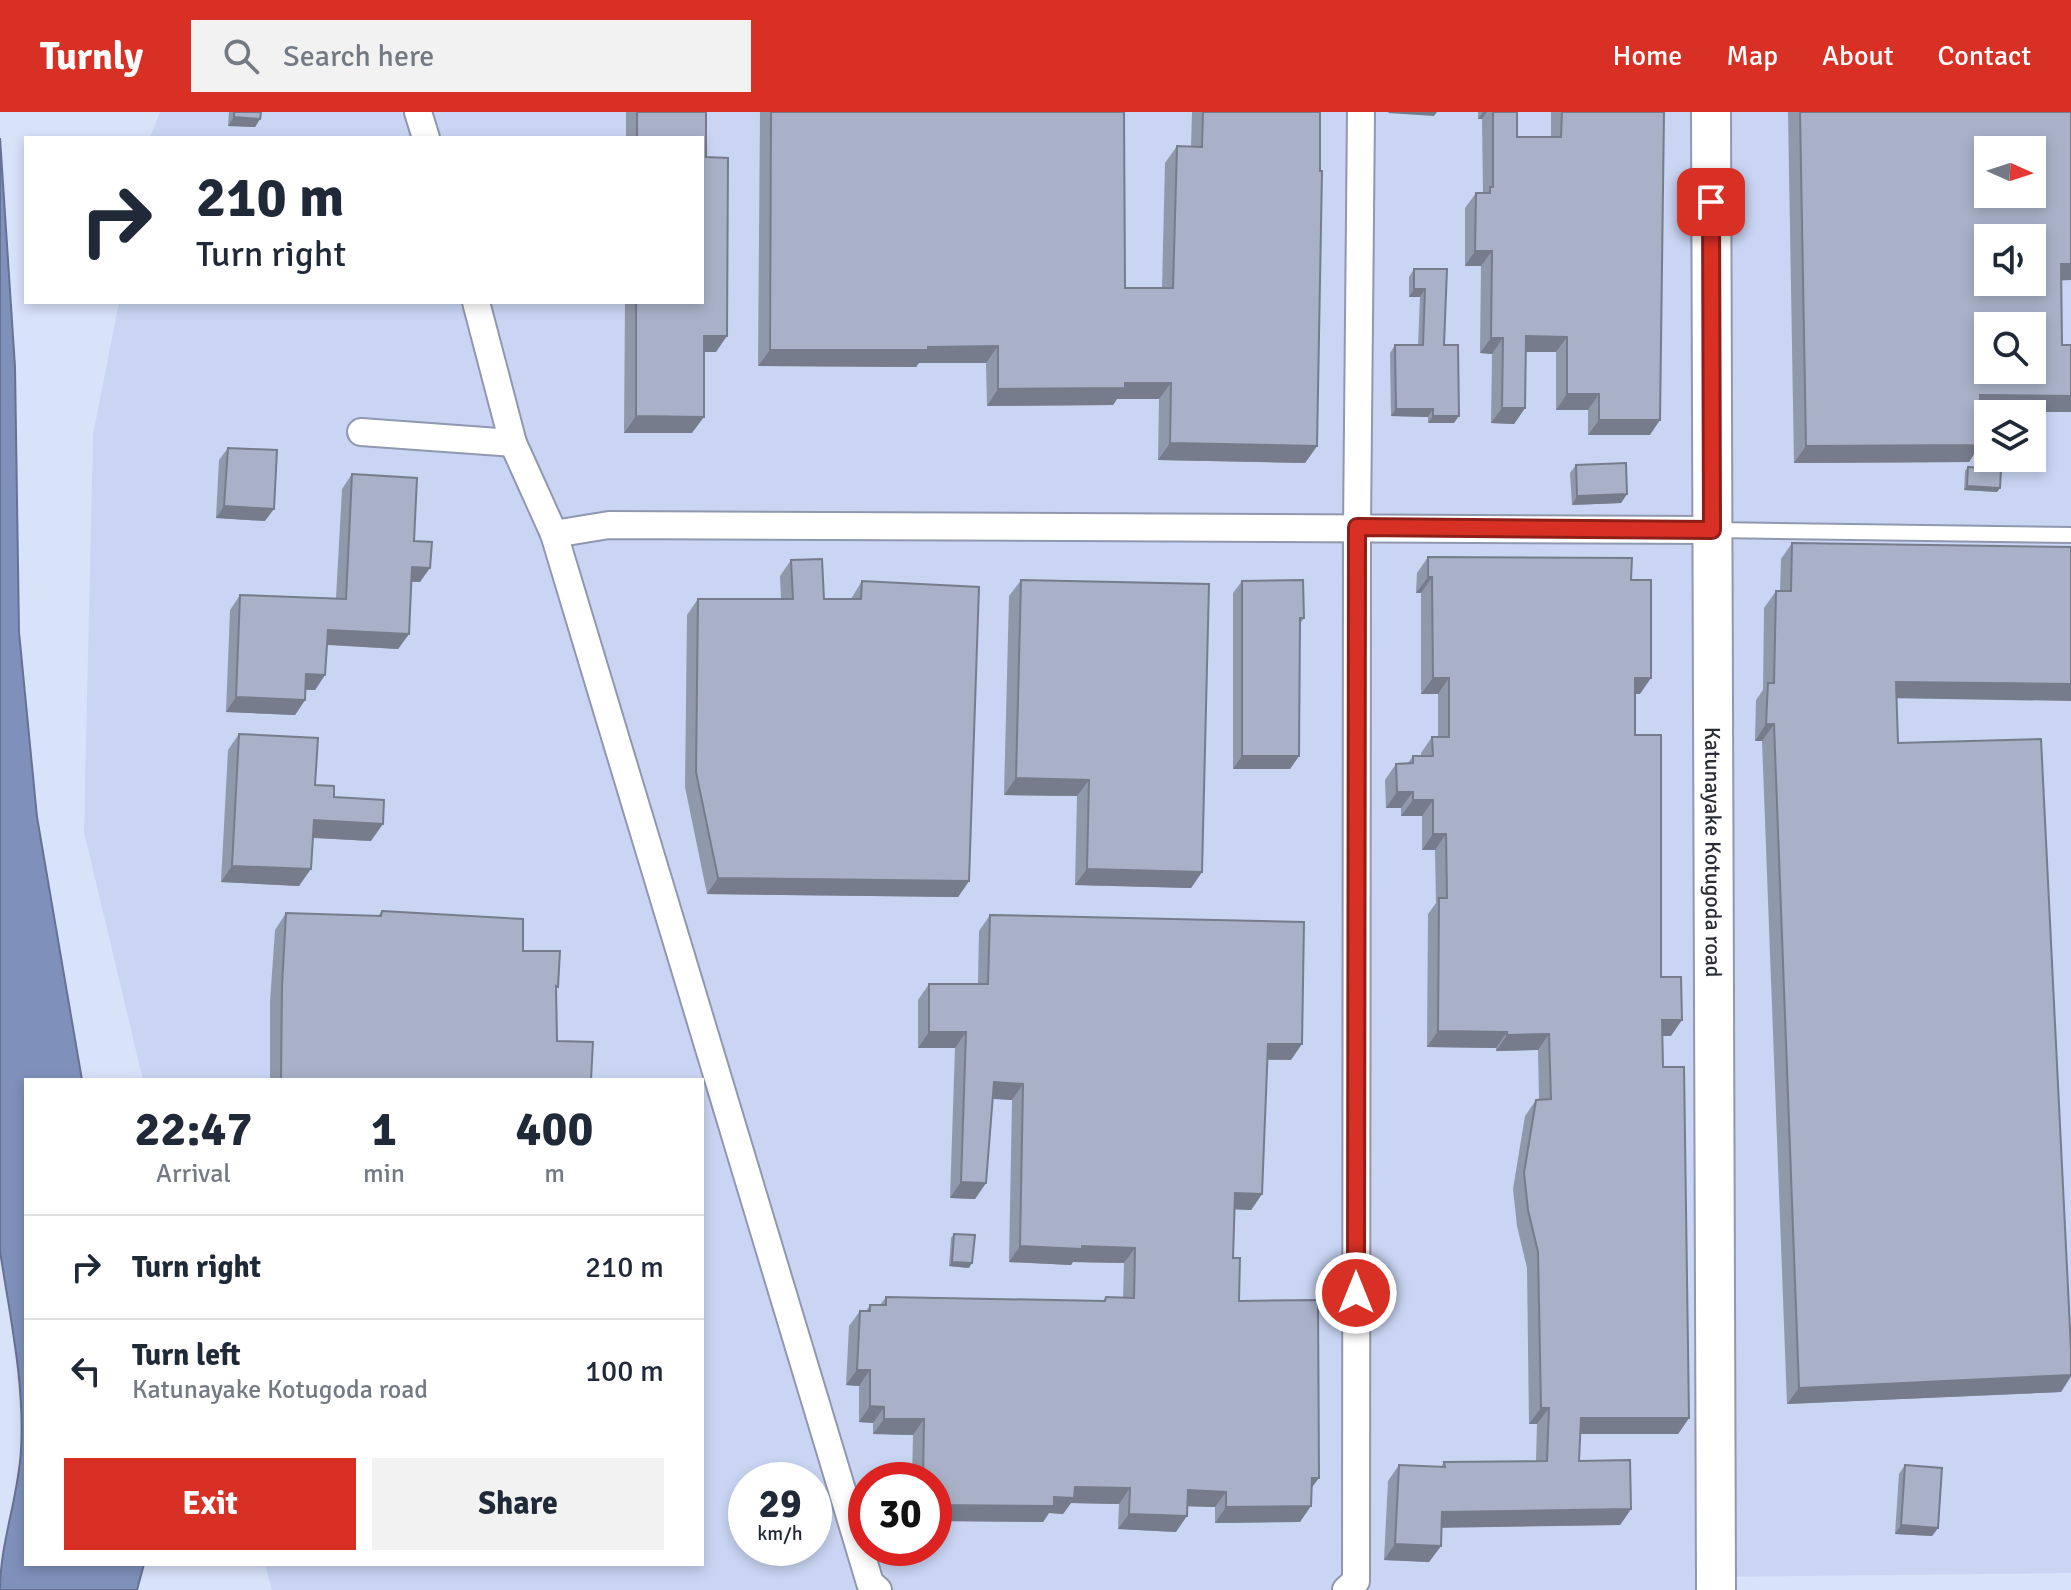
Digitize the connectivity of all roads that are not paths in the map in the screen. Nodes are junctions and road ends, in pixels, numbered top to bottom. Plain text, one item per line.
1 (418, 112) edge
2 (1361, 112) edge
3 (1711, 112) edge
4 (425, 136) edge
5 (477, 304) edge
6 (361, 432) dead end
7 (513, 443) junction
8 (1357, 527) junction
9 (1712, 530) junction
10 (554, 534) junction
11 (2071, 535) edge
12 (878, 1590) edge
13 (1346, 1590) edge
14 (1716, 1590) edge

1 - 4 street
2 - 8 street
3 - 9 main road, Katunayake Kotugoda road
5 - 7 street
6 - 7 street
7 - 10 street
8 - 9 street
8 - 10 street
8 - 13 street
9 - 11 lane
9 - 14 main road, Katunayake Kotugoda road
10 - 12 street

